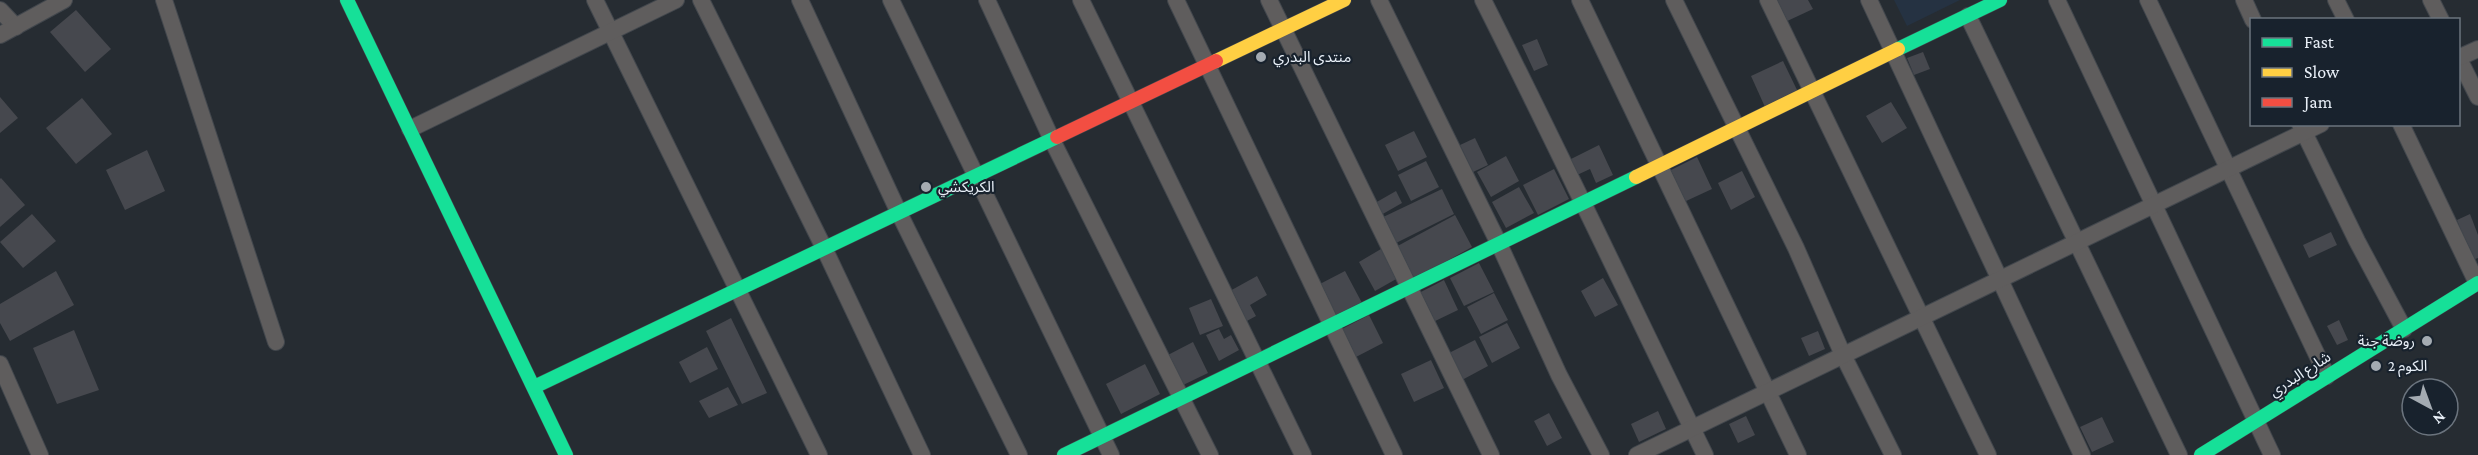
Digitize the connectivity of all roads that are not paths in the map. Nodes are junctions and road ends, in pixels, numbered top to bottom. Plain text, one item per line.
1 (64, 0) edge
2 (164, 0) edge
3 (347, 0) edge
4 (595, 0) edge
5 (676, 0) edge
6 (701, 0) edge
7 (800, 0) edge
8 (891, 0) edge
9 (987, 0) edge
10 (1081, 0) edge
11 (1176, 0) edge
12 (1269, 0) edge
13 (1344, 0) edge
14 (1379, 0) edge
15 (1484, 0) edge
16 (1580, 0) edge
17 (1674, 0) edge
18 (1768, 0) edge
19 (1869, 0) edge
20 (2000, 0) edge
21 (2057, 0) edge
22 (2148, 0) edge
23 (2244, 0) edge
24 (2336, 0) edge
25 (2432, 0) edge
26 (0, 10) edge
27 (1968, 16) junction
28 (2252, 18) edge
29 (2345, 18) edge
30 (2440, 18) edge
31 (16, 27) junction
32 (1283, 29) junction
33 (610, 32) junction
34 (0, 35) edge
35 (2478, 48) edge
36 (1894, 52) junction
37 (2460, 57) edge
38 (2460, 59) edge
39 (1207, 66) junction
40 (1813, 91) junction
41 (2478, 97) edge
42 (1131, 102) junction
43 (2402, 126) edge
44 (1737, 128) junction
45 (410, 129) junction
46 (2302, 129) edge
47 (1052, 140) junction
48 (1660, 166) junction
49 (2229, 169) junction
50 (976, 176) junction
51 (1584, 202) junction
52 (2153, 206) junction
53 (899, 213) junction
54 (2078, 242) junction
55 (1499, 244) junction
56 (824, 248) junction
57 (2001, 279) junction
58 (2477, 283) edge
59 (1409, 287) junction
60 (738, 290) junction
61 (1922, 318) junction
62 (1331, 325) junction
63 (2404, 329) junction
64 (276, 342) dead end
65 (1844, 355) junction
66 (1257, 361) junction
67 (0, 364) edge
68 (2327, 376) junction
69 (534, 387) junction
70 (1768, 392) junction
71 (1183, 398) junction
72 (2257, 422) junction
73 (1692, 428) junction
74 (1102, 437) junction
75 (40, 455) edge
76 (566, 455) edge
77 (819, 455) edge
78 (922, 455) edge
79 (1019, 455) edge
80 (1064, 455) edge
81 (1111, 455) edge
82 (1210, 455) edge
83 (1303, 455) edge
84 (1394, 455) edge
85 (1491, 455) edge
86 (1601, 455) edge
87 (1637, 455) edge
88 (1705, 455) edge
89 (1798, 455) edge
90 (1893, 455) edge
91 (1988, 455) edge
92 (2082, 455) edge
93 (2179, 455) edge
94 (2201, 455) edge
95 (2272, 455) edge

1 - 31 street
2 - 64 street
3 - 45 street
4 - 33 street
5 - 33 street
6 - 56 street
7 - 53 street
8 - 50 street
9 - 47 street
10 - 42 street
11 - 39 street
12 - 32 street
13 - 32 street
14 - 55 street
15 - 51 street
16 - 48 street
17 - 44 street
18 - 40 street
19 - 36 street
20 - 27 street
21 - 52 street
22 - 49 street
23 - 28 street
24 - 29 street
25 - 30 street
26 - 31 street
27 - 36 street
27 - 54 street
31 - 34 street
32 - 39 street
32 - 59 street
33 - 45 street
33 - 60 street
35 - 37 street
36 - 40 street
36 - 57 street
38 - 41 street
39 - 42 street
39 - 62 street
40 - 44 street
40 - 61 street
42 - 47 street
42 - 66 street
43 - 58 street
44 - 48 street
44 - 65 street
45 - 69 street
46 - 49 street
46 - 63 street
47 - 50 street
47 - 71 street
48 - 51 street
48 - 70 street
49 - 52 street
49 - 68 street
50 - 53 street
50 - 74 street
51 - 55 street
51 - 73 street
52 - 54 street
52 - 72 street
53 - 56 street
53 - 79 street
54 - 57 street
54 - 93 street
55 - 59 street
55 - 86 street
56 - 60 street
56 - 78 street
57 - 61 street
57 - 92 street
58 - 63 street, شارع البدري
59 - 62 street
59 - 85 street
60 - 69 street
60 - 77 street
61 - 65 street
61 - 91 street
62 - 66 street
62 - 84 street
63 - 68 street, شارع البدري
65 - 70 street
65 - 90 street
66 - 71 street
66 - 83 street
67 - 75 street
68 - 72 street, شارع البدري
69 - 76 street
70 - 73 street
70 - 89 street
71 - 74 street
71 - 82 street
72 - 94 street, شارع البدري
72 - 95 street
73 - 87 street
73 - 88 street
74 - 80 street
74 - 81 street

